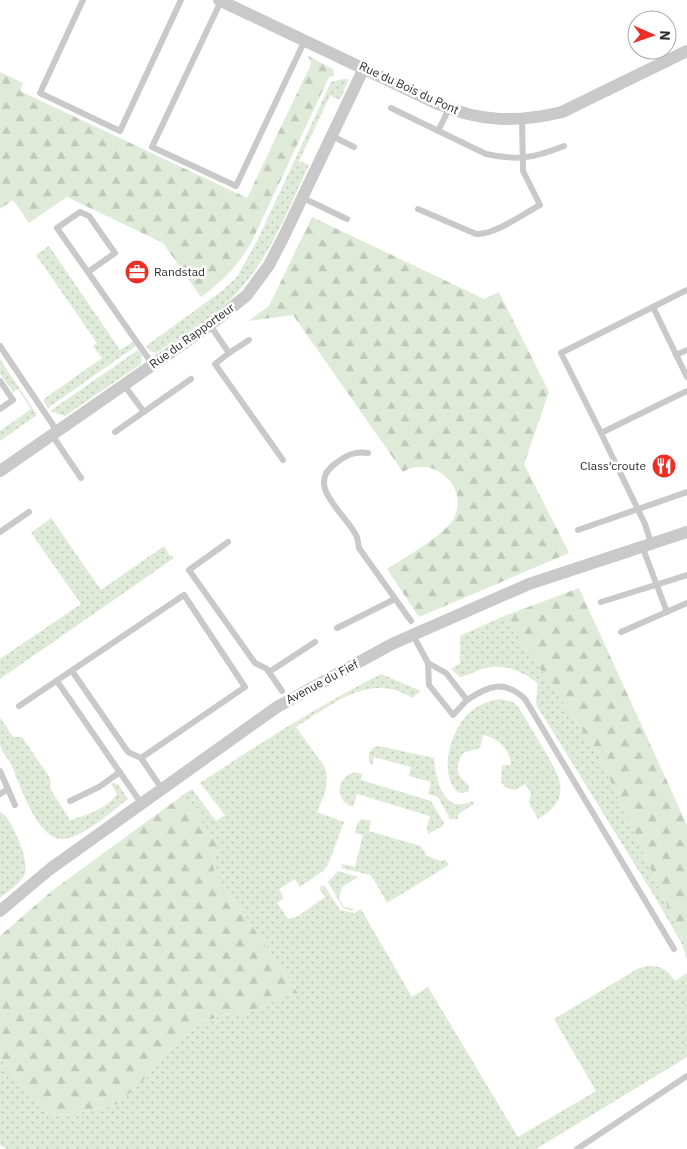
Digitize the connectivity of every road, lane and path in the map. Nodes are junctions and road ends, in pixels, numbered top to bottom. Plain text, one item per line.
1 (83, 0) edge
2 (181, 0) edge
3 (220, 1) edge
4 (305, 40) junction
5 (687, 51) edge
6 (364, 68) junction
7 (391, 108) dead end
8 (449, 109) junction
9 (522, 119) junction
10 (438, 131) junction
11 (332, 136) junction
12 (354, 146) dead end
13 (564, 146) dead end
14 (522, 158) junction
15 (302, 198) junction
16 (418, 209) dead end
17 (347, 219) dead end
18 (88, 272) junction
19 (687, 290) edge
20 (653, 307) junction
21 (210, 325) junction
22 (249, 340) dead end
23 (0, 346) edge
24 (687, 350) edge
25 (230, 354) junction
26 (676, 354) junction
27 (153, 365) junction
28 (687, 377) edge
29 (191, 379) dead end
30 (0, 381) edge
31 (124, 385) junction
32 (687, 391) edge
33 (0, 409) edge
34 (144, 412) junction
35 (115, 432) dead end
36 (55, 433) junction
37 (601, 433) junction
38 (368, 453) dead end
39 (283, 460) dead end
40 (0, 471) edge
41 (81, 478) dead end
42 (687, 492) edge
43 (638, 509) junction
44 (29, 512) dead end
45 (578, 530) dead end
46 (0, 532) edge
47 (687, 532) edge
48 (228, 542) dead end
49 (647, 545) junction
50 (687, 575) edge
51 (656, 584) junction
52 (395, 599) junction
53 (601, 602) dead end
54 (687, 603) edge
55 (667, 612) junction
56 (411, 621) dead end
57 (337, 628) dead end
58 (621, 632) dead end
59 (413, 635) junction
60 (315, 642) dead end
61 (428, 663) junction
62 (72, 671) junction
63 (269, 672) junction
64 (57, 681) junction
65 (282, 691) dead end
66 (467, 700) junction
67 (19, 706) dead end
68 (141, 758) junction
69 (0, 771) edge
70 (120, 772) junction
71 (8, 789) junction
72 (162, 789) junction
73 (0, 794) edge
74 (70, 801) dead end
75 (141, 804) junction
76 (15, 805) dead end
77 (0, 911) edge
78 (674, 949) dead end
79 (687, 1076) edge
80 (577, 1149) edge

1 - 2 lane
3 - 4 street, Rue du Bois du Pont
3 - 4 lane
4 - 6 street, Rue du Bois du Pont
5 - 9 street, Rue du Bois du Pont
6 - 8 street, Rue du Bois du Pont
6 - 11 street, Rue du Rapporteur
7 - 10 lane
8 - 9 street, Rue du Bois du Pont
8 - 10 lane
9 - 14 lane
10 - 14 lane
11 - 12 lane
11 - 15 street, Rue du Rapporteur
13 - 14 lane
14 - 16 lane
15 - 17 lane
15 - 21 street, Rue du Rapporteur
18 - 18 lane
18 - 27 lane
19 - 20 lane
20 - 26 lane
20 - 37 lane
21 - 25 lane
21 - 27 street, Rue du Rapporteur
22 - 25 lane
23 - 36 lane
24 - 26 lane
25 - 39 lane
26 - 28 lane
27 - 31 street, Rue du Rapporteur
29 - 34 lane
30 - 33 lane
31 - 34 lane
31 - 36 street, Rue du Rapporteur
32 - 37 lane
34 - 35 lane
36 - 40 street, Rue du Rapporteur
36 - 41 lane
37 - 43 lane
38 - 52 lane
42 - 43 lane
43 - 45 lane
43 - 49 lane
44 - 46 lane
47 - 49 street, Avenue du Fief
48 - 63 lane
49 - 51 lane
49 - 59 street, Avenue du Fief
50 - 51 lane
51 - 53 lane
51 - 55 lane
52 - 56 lane
52 - 57 lane
54 - 55 lane
55 - 58 lane
59 - 61 lane
59 - 72 street, Avenue du Fief
60 - 63 lane
61 - 66 lane
61 - 66 lane
62 - 64 lane
62 - 68 lane
62 - 68 lane
63 - 65 lane
64 - 67 lane
64 - 70 lane
66 - 78 lane
68 - 72 lane
69 - 71 lane
70 - 74 lane
70 - 75 lane
71 - 73 lane
71 - 76 lane
72 - 75 street, Avenue du Fief
75 - 77 street, Avenue du Fief
79 - 80 lane

